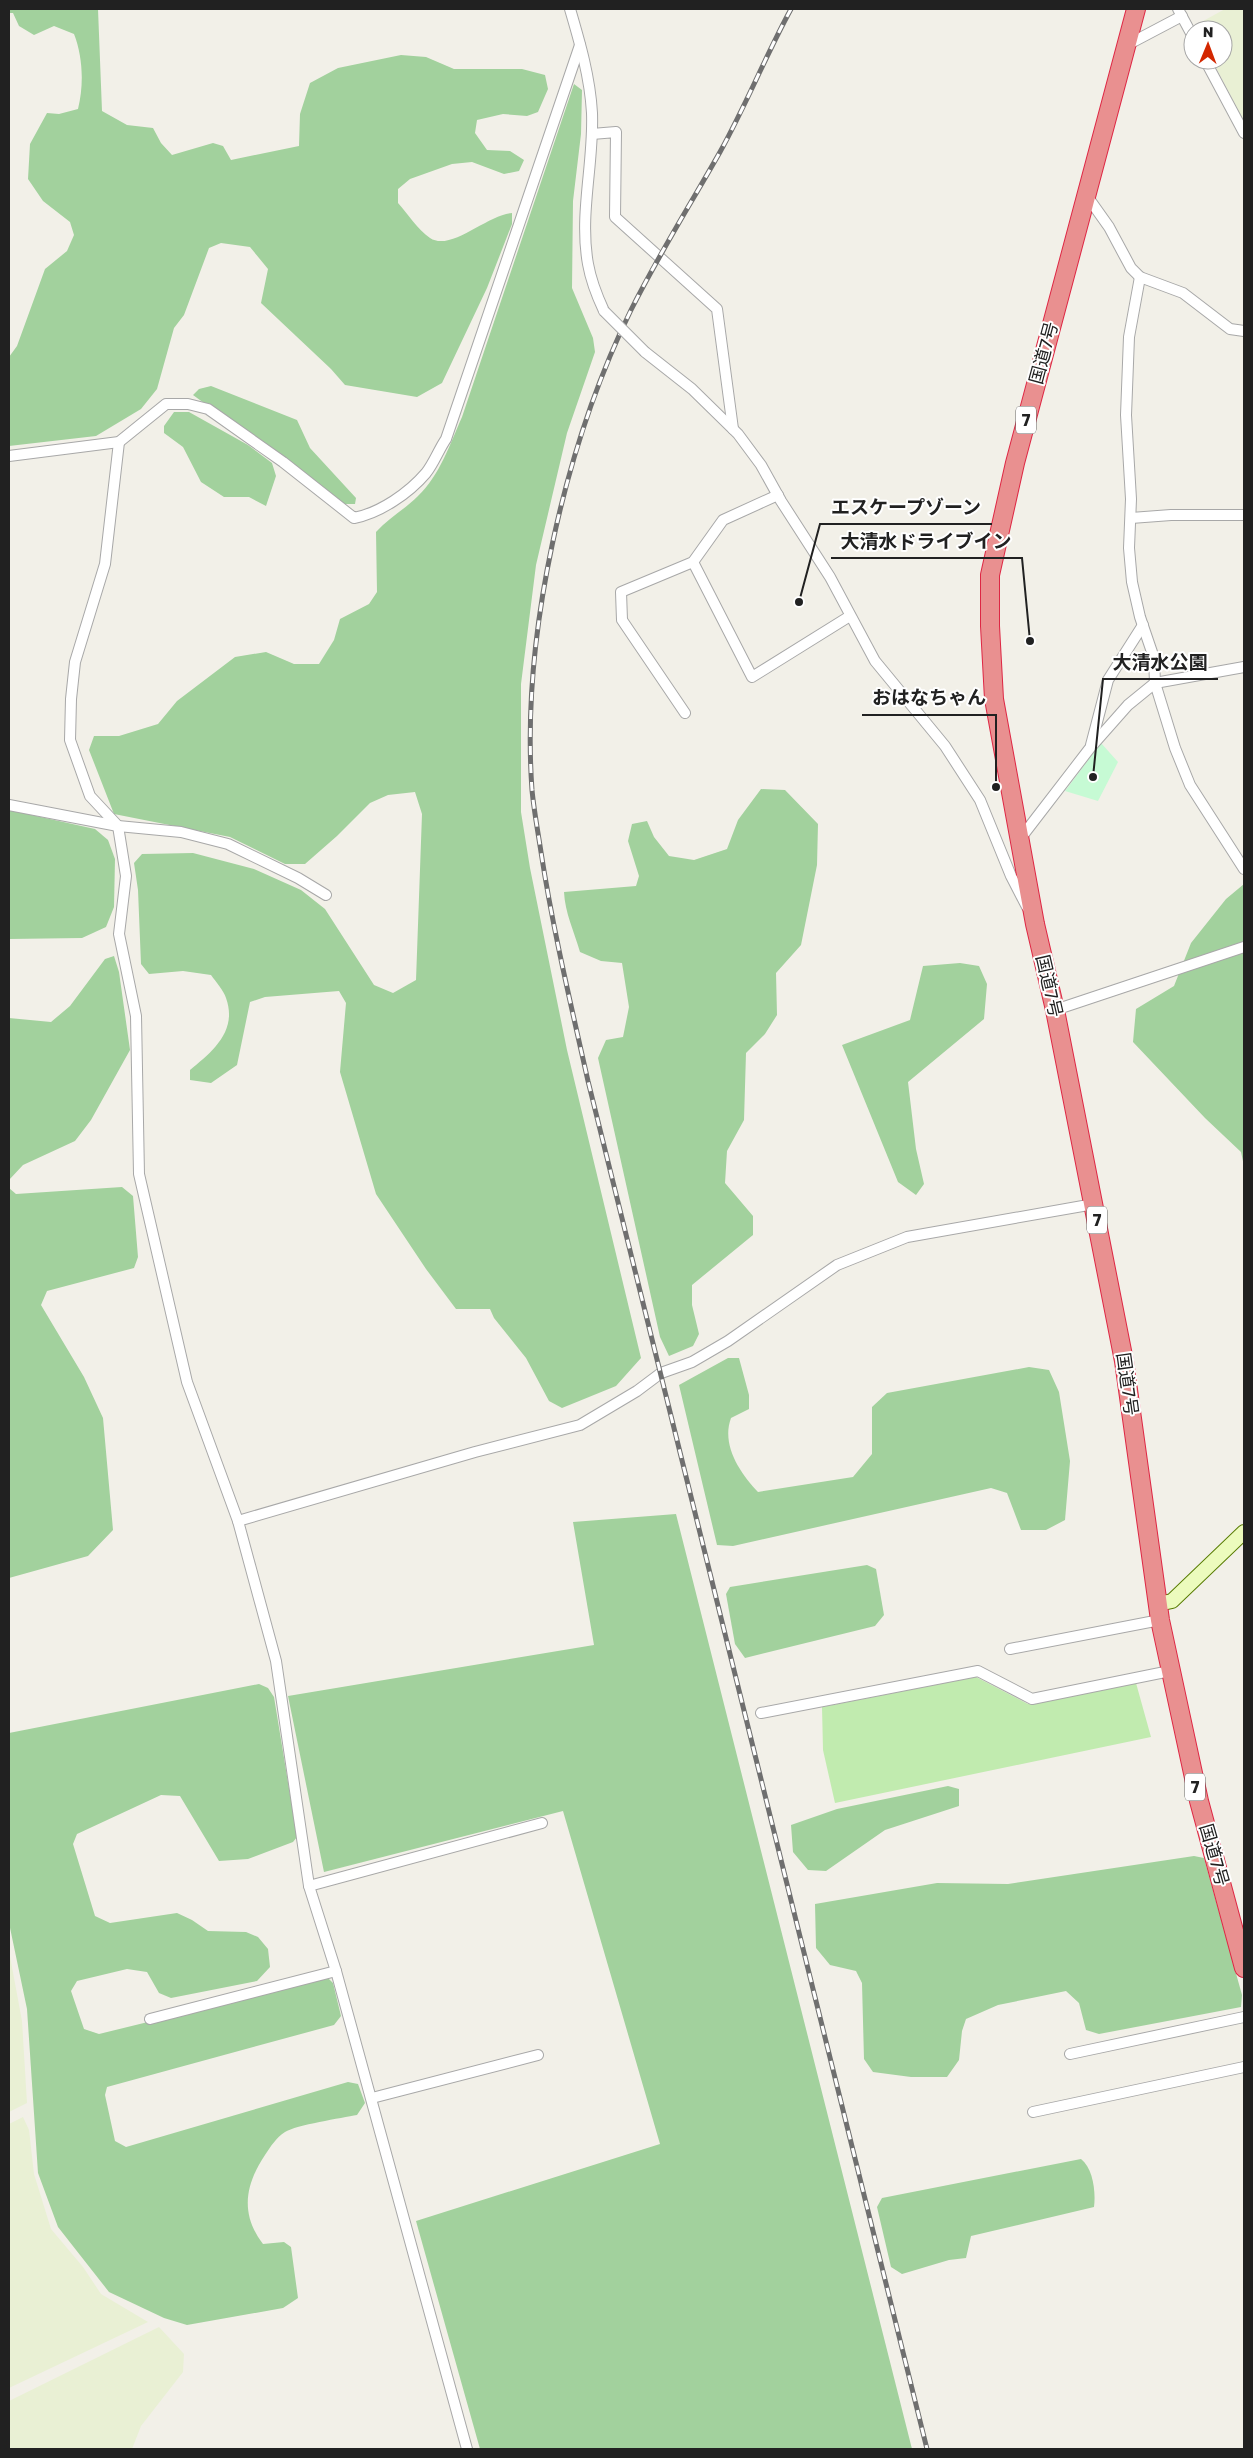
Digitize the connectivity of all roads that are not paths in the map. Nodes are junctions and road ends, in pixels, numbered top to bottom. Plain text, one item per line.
1 (570, 9) edge
2 (1136, 9) edge
3 (1180, 12) edge
4 (580, 45) junction
5 (1126, 45) junction
6 (1210, 70) edge
7 (1244, 133) edge
8 (592, 134) junction
9 (1087, 196) junction
10 (1140, 278) junction
11 (1244, 331) edge
12 (733, 429) junction
13 (119, 442) junction
14 (9, 456) edge
15 (778, 495) junction
16 (1244, 516) edge
17 (1131, 518) junction
18 (693, 562) junction
19 (850, 616) junction
20 (1143, 626) junction
21 (1244, 667) edge
22 (1155, 683) junction
23 (685, 713) dead end
24 (1090, 748) junction
25 (9, 804) edge
26 (118, 826) junction
27 (1020, 839) junction
28 (1244, 869) edge
29 (326, 895) dead end
30 (1035, 924) junction
31 (1244, 947) edge
32 (1055, 1010) junction
33 (1094, 1204) junction
34 (238, 1521) junction
35 (1244, 1532) edge
36 (1159, 1612) junction
37 (1010, 1648) dead end
38 (1170, 1671) junction
39 (761, 1713) dead end
40 (542, 1823) dead end
41 (309, 1886) junction
42 (1244, 1968) edge
43 (336, 1971) junction
44 (1244, 2017) edge
45 (150, 2020) dead end
46 (1070, 2054) dead end
47 (538, 2056) dead end
48 (1244, 2067) edge
49 (372, 2098) junction
50 (1033, 2112) dead end
51 (467, 2449) edge

1 - 4 street
2 - 5 highway, 国道7号 / 7
3 - 5 street
4 - 8 street
4 - 13 street
5 - 9 highway, 国道7号 / 7
6 - 7 street
8 - 12 street, bridge
8 - 12 street
9 - 10 street
9 - 27 highway, 国道7号 / 7
10 - 11 street
10 - 17 street
12 - 15 street
13 - 14 street
13 - 26 street
15 - 18 street
15 - 19 street
16 - 17 street
17 - 20 street
18 - 19 street
18 - 23 street
19 - 30 street
20 - 22 street
20 - 24 street
21 - 22 street
22 - 24 street
22 - 28 street
24 - 27 street
25 - 26 street
26 - 29 street
26 - 34 street
27 - 30 highway, 国道7号 / 7
30 - 32 highway, 国道7号 / 7
31 - 32 street
32 - 33 highway, 国道7号 / 7
33 - 34 street
33 - 36 highway, 国道7号 / 7
34 - 41 street
35 - 36 street
36 - 37 street
36 - 38 highway, 国道7号 / 7
38 - 39 street
38 - 42 highway, 国道7号 / 7
40 - 41 street
41 - 43 street
43 - 45 street
43 - 49 street
44 - 46 street
47 - 49 street
48 - 50 street
49 - 51 street

